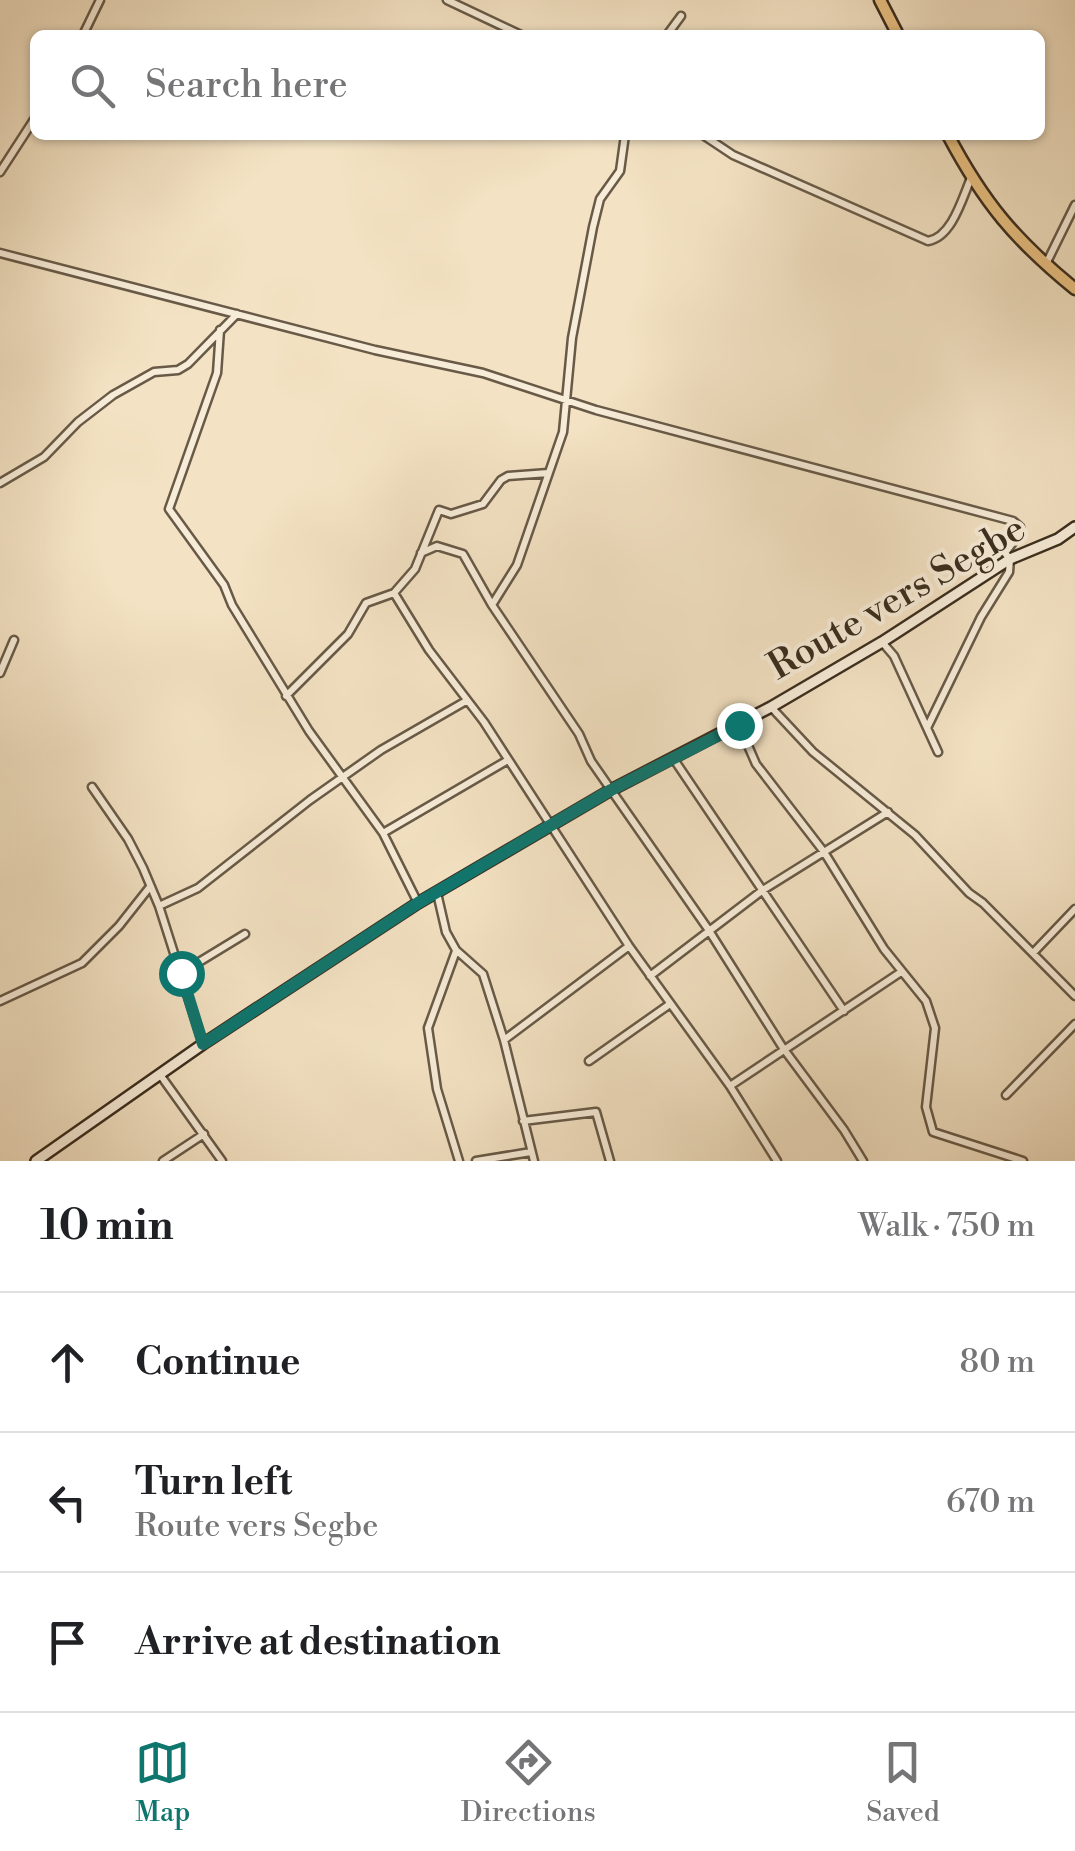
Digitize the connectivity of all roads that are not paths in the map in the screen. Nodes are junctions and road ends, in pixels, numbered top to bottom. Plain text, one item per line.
1 (100, 0) edge
2 (447, 0) edge
3 (880, 0) edge
4 (681, 16) dead end
5 (85, 30) edge
6 (510, 30) edge
7 (671, 30) edge
8 (895, 30) edge
9 (30, 126) edge
10 (624, 140) edge
11 (710, 140) edge
12 (951, 140) edge
13 (0, 172) edge
14 (971, 178) junction
15 (1075, 205) edge
16 (0, 253) edge
17 (1046, 265) junction
18 (1075, 289) edge
19 (238, 313) junction
20 (220, 330) junction
21 (566, 400) junction
22 (548, 473) junction
23 (0, 483) edge
24 (1075, 527) edge
25 (421, 553) junction
26 (1010, 560) junction
27 (394, 593) junction
28 (492, 605) junction
29 (14, 640) dead end
30 (882, 642) junction
31 (0, 673) edge
32 (286, 696) junction
33 (466, 701) junction
34 (771, 707) junction
35 (739, 725) junction
36 (927, 728) junction
37 (938, 752) dead end
38 (673, 758) junction
39 (508, 760) junction
40 (342, 780) junction
41 (92, 787) dead end
42 (611, 790) junction
43 (888, 812) junction
44 (551, 824) junction
45 (383, 833) junction
46 (824, 852) junction
47 (149, 888) junction
48 (763, 890) junction
49 (438, 893) junction
50 (418, 903) junction
51 (158, 906) junction
52 (1075, 909) edge
53 (708, 928) junction
54 (245, 934) dead end
55 (629, 946) junction
56 (456, 950) junction
57 (1033, 953) junction
58 (901, 972) junction
59 (181, 973) junction
60 (650, 976) junction
61 (1075, 996) edge
62 (0, 1001) edge
63 (670, 1004) junction
64 (844, 1011) junction
65 (1075, 1024) edge
66 (504, 1040) junction
67 (203, 1044) junction
68 (783, 1048) junction
69 (589, 1061) dead end
70 (161, 1076) junction
71 (730, 1086) junction
72 (1006, 1095) dead end
73 (523, 1122) junction
74 (204, 1134) junction
75 (531, 1152) junction
76 (50, 1158) edge
77 (36, 1161) edge
78 (162, 1161) edge
79 (222, 1161) edge
80 (458, 1161) edge
81 (476, 1161) edge
82 (534, 1161) edge
83 (610, 1161) edge
84 (777, 1161) edge
85 (863, 1161) edge
86 (1023, 1161) edge

1 - 5 street
2 - 6 street
3 - 8 main road
4 - 7 street
9 - 13 street
10 - 21 street
11 - 14 street
12 - 14 main road
14 - 17 main road
15 - 17 street
16 - 19 street
17 - 18 main road
19 - 20 street
19 - 21 street
20 - 23 street
20 - 32 street
21 - 22 street
21 - 26 street
22 - 25 street
22 - 28 street
24 - 26 main road, Route vers Segbe
25 - 27 street
25 - 28 street
26 - 30 main road, Route vers Segbe
26 - 36 street
27 - 32 street
27 - 33 street
28 - 42 street
29 - 31 street
30 - 34 main road, Route vers Segbe
30 - 36 street
32 - 40 street
33 - 39 street
33 - 40 street
34 - 35 main road, Route vers Segbe
34 - 43 street
35 - 38 main road, Route vers Segbe
35 - 46 street
36 - 37 street
38 - 42 main road, Route vers Segbe
38 - 48 street
39 - 44 street
39 - 45 street
40 - 45 street
40 - 51 street
41 - 47 street
42 - 44 main road, Route vers Segbe
42 - 53 street
43 - 46 street
43 - 57 street
44 - 49 main road, Route vers Segbe
44 - 55 street
45 - 50 street
46 - 48 street
46 - 58 street
47 - 51 street
47 - 62 street
48 - 53 street
48 - 64 street
49 - 50 main road, Route vers Segbe
49 - 56 street
50 - 67 main road, Route vers Segbe
51 - 59 street
52 - 57 street
53 - 60 street
53 - 68 street
54 - 59 street
55 - 60 street
55 - 66 street
56 - 66 street
56 - 80 street
57 - 61 street
58 - 64 street
58 - 86 street
59 - 67 street
60 - 63 street
63 - 69 street
63 - 71 street
64 - 68 street
65 - 72 street
66 - 73 street
67 - 70 main road, Route vers Segbe
68 - 71 street
68 - 85 street
70 - 74 street
70 - 76 main road, Route vers Segbe
71 - 84 street
73 - 75 street
73 - 83 street
74 - 78 street
74 - 79 street
75 - 81 street
75 - 82 street
76 - 77 main road, Route vers Segbe

